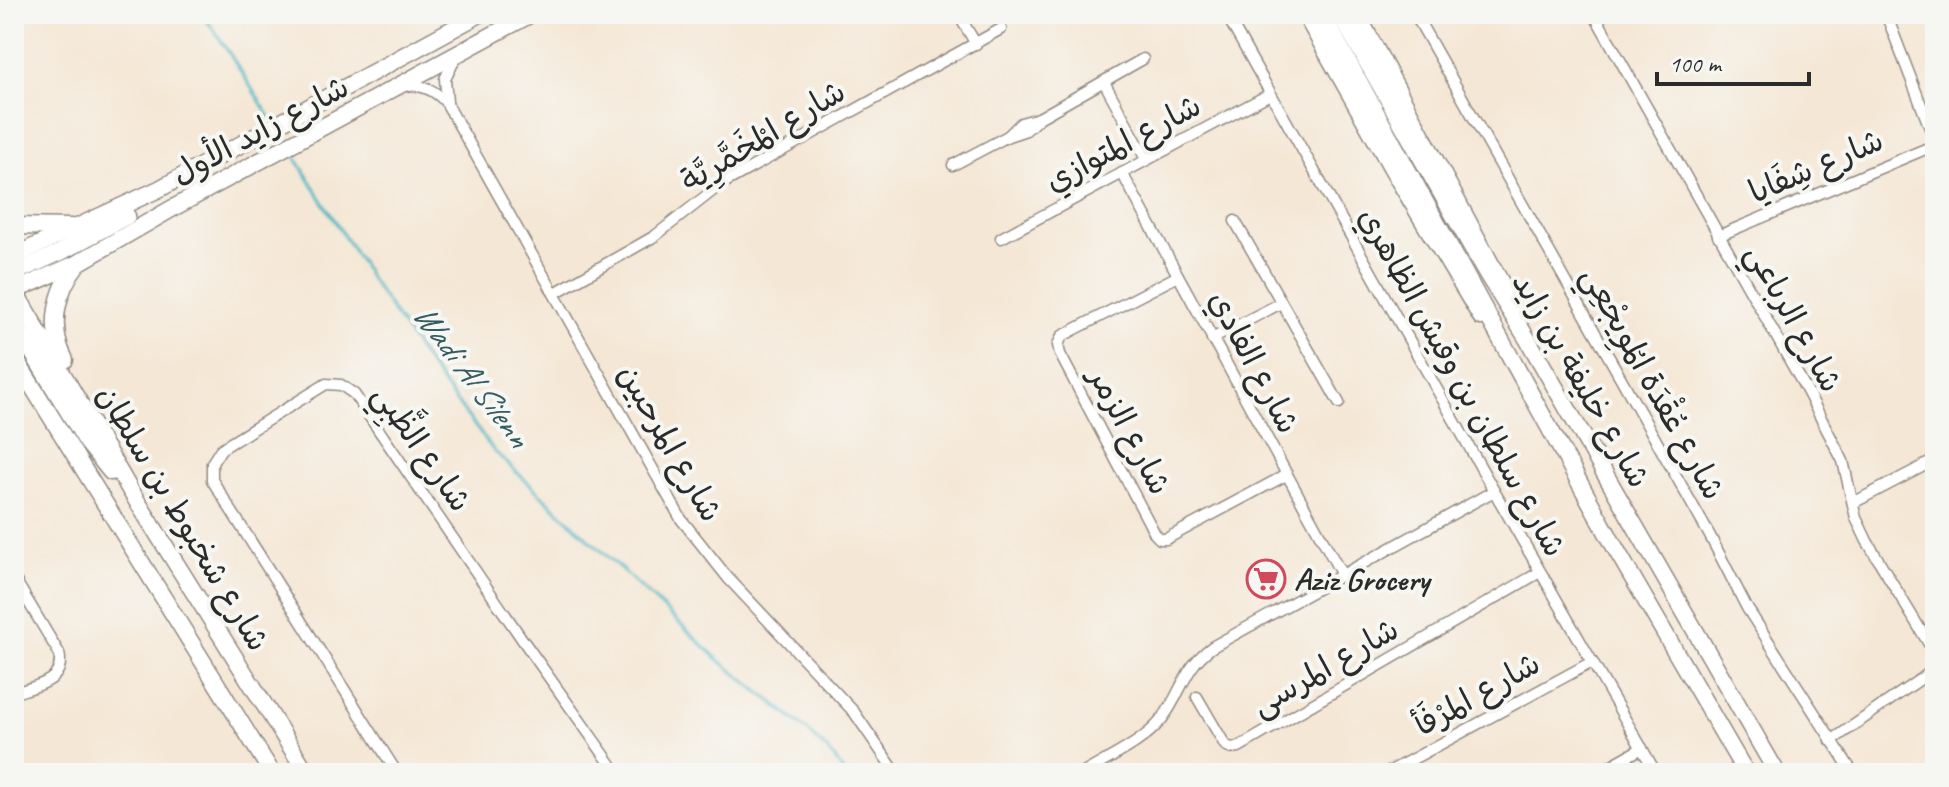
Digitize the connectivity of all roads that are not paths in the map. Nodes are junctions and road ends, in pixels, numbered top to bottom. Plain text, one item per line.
1 (531, 14) edge
2 (958, 14) edge
3 (1226, 14) edge
4 (1305, 14) edge
5 (1322, 14) edge
6 (1340, 14) edge
7 (1357, 14) edge
8 (1415, 14) edge
9 (1594, 14) edge
10 (1886, 14) edge
11 (473, 17) edge
12 (1001, 29) dead end
13 (976, 44) junction
14 (460, 53) junction
15 (1143, 59) dead end
16 (1104, 82) junction
17 (401, 86) junction
18 (1270, 94) junction
19 (447, 104) junction
20 (1935, 143) edge
21 (1146, 159) junction
22 (953, 165) dead end
23 (1122, 173) junction
24 (159, 189) junction
25 (1235, 221) dead end
26 (84, 225) junction
27 (14, 226) edge
28 (1718, 236) junction
29 (1001, 238) dead end
30 (14, 256) edge
31 (78, 263) junction
32 (14, 273) edge
33 (1178, 276) junction
34 (14, 291) edge
35 (555, 293) junction
36 (1281, 303) junction
37 (14, 322) edge
38 (1212, 339) junction
39 (1528, 340) junction
40 (1507, 352) junction
41 (14, 357) edge
42 (14, 375) edge
43 (1339, 403) dead end
44 (42, 405) junction
45 (1935, 460) edge
46 (1286, 475) junction
47 (130, 490) junction
48 (1494, 491) junction
49 (1853, 503) junction
50 (1540, 572) junction
51 (1342, 575) junction
52 (14, 578) edge
53 (1935, 654) edge
54 (1592, 662) junction
55 (1935, 669) edge
56 (14, 693) edge
57 (1197, 697) dead end
58 (1831, 741) junction
59 (1642, 748) junction
60 (272, 773) edge
61 (307, 773) edge
62 (397, 773) edge
63 (617, 773) edge
64 (896, 773) edge
65 (1084, 773) edge
66 (1387, 773) edge
67 (1598, 773) edge
68 (1656, 773) edge
69 (1746, 773) edge
70 (1777, 773) edge
71 (1853, 773) edge

1 - 14 main road, شارع زايد الأول
2 - 13 street
3 - 18 street, شارع سلطان بن وقيش الظاهري
4 - 40 main road
5 - 40 main road, شارع خليفة بن زايد
6 - 39 main road, شارع خليفة بن زايد
7 - 39 main road
8 - 58 street, شارع عُقْدَة المُوِيجْعِي
9 - 28 street, شارع الرباعي
10 - 20 street
11 - 24 main road, شارع زايد الأول
12 - 13 street, شارع المْخَمَّرِيَّة
13 - 35 street, شارع المْخَمَّرِيَّة
14 - 17 main road, شارع زايد الأول
14 - 19 street
15 - 16 street
16 - 21 street
16 - 22 street
17 - 19 street
17 - 31 main road, شارع زايد الأول
18 - 21 street, شارع المتوازي
18 - 48 street, شارع سلطان بن وقيش الظاهري
19 - 35 street, شارع المرحبين
20 - 28 street, شارع شِفَايا
21 - 23 street, شارع المتوازي
23 - 29 street, شارع المتوازي
23 - 33 street, شارع الفادي
24 - 26 main road, شارع زايد الأول
24 - 32 main road
25 - 36 street
26 - 27 main road
26 - 30 main road, شارع زايد الأول
28 - 49 street, شارع الرباعي
31 - 34 main road, شارع زايد الأول
31 - 47 main road
33 - 38 street, شارع الفادي
33 - 46 street, شارع الزمر
34 - 47 main road, شارع شخبوط بن سلطان
35 - 64 street, شارع المرحبين
36 - 38 street
36 - 43 street
37 - 47 main road
38 - 46 street, شارع الفادي
39 - 70 main road, شارع خليفة بن زايد
40 - 69 main road, شارع خليفة بن زايد
41 - 44 main road, شارع شخبوط بن سلطان
42 - 44 main road
44 - 60 main road, شارع شخبوط بن سلطان
45 - 49 street
46 - 51 street, شارع الفادي
47 - 61 main road, شارع شخبوط بن سلطان
48 - 50 street, شارع سلطان بن وقيش الظاهري
48 - 51 street
49 - 53 street, شارع الرباعي
50 - 54 street, شارع سلطان بن وقيش الظاهري
50 - 57 street, شارع المرسى
51 - 65 street
52 - 56 street
54 - 59 street, شارع سلطان بن وقيش الظاهري
54 - 66 street, شارع المرْفَأ
55 - 58 street
58 - 71 street, شارع عُقْدَة المُوِيجْعِي
59 - 67 street
59 - 68 street, شارع سلطان بن وقيش الظاهري
62 - 63 street, شارع الظَّبِي

